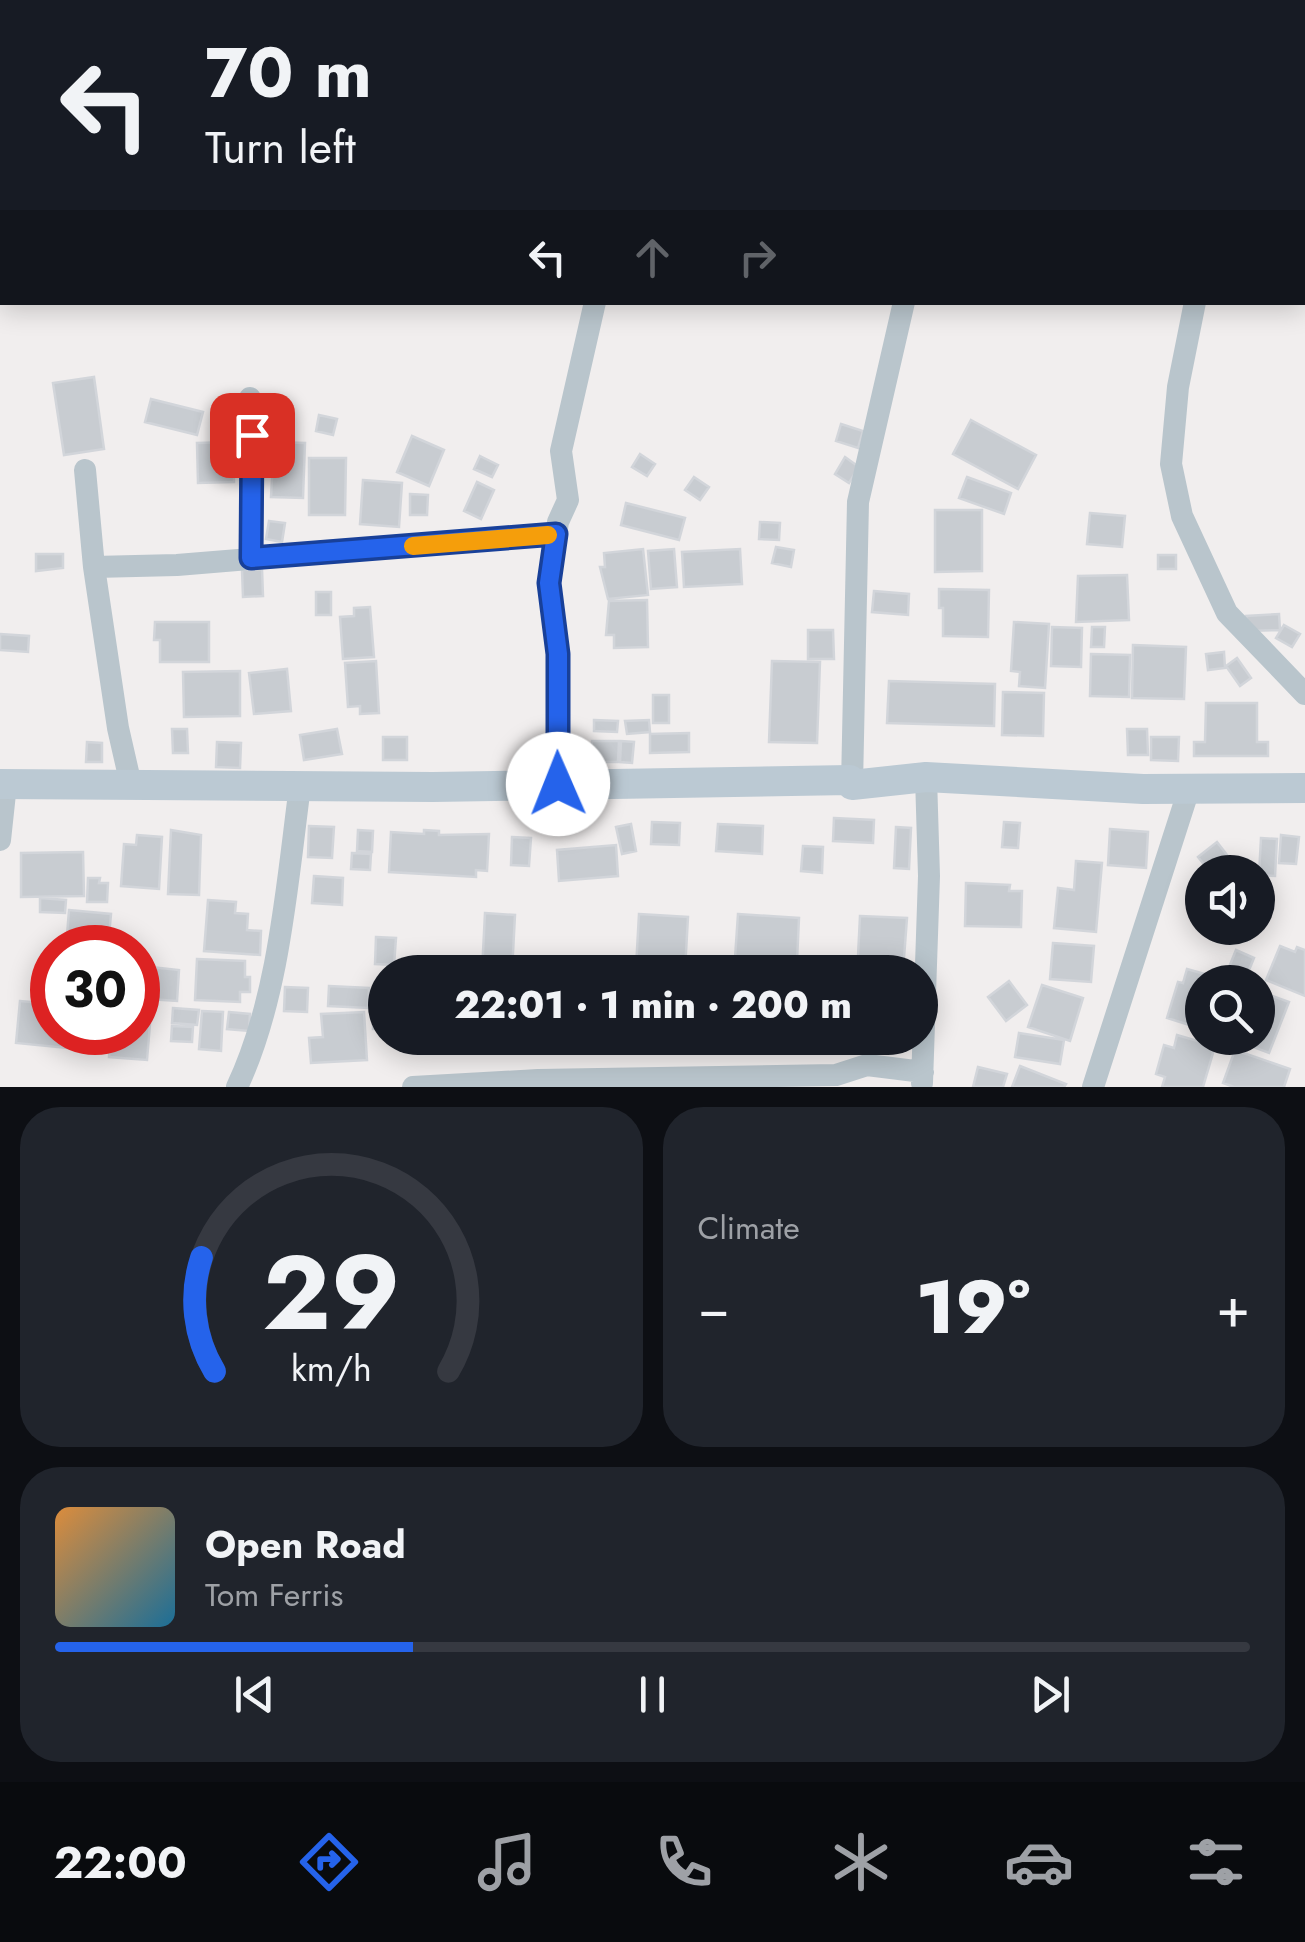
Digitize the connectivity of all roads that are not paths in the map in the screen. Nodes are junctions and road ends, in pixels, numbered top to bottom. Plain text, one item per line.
1 (594, 305) edge
2 (903, 305) edge
3 (1193, 305) edge
4 (250, 398) dead end
5 (85, 470) dead end
6 (556, 534) junction
7 (251, 558) junction
8 (94, 567) junction
9 (1305, 694) edge
10 (926, 777) junction
11 (3, 784) edge
12 (558, 784) junction
13 (131, 785) junction
14 (852, 785) junction
15 (300, 786) junction
16 (1305, 788) edge
17 (1189, 789) junction
18 (0, 840) edge
19 (922, 1079) edge
20 (237, 1087) edge
21 (413, 1087) edge
22 (1092, 1087) edge

1 - 6 street
2 - 14 street
3 - 9 street
4 - 7 street
5 - 8 street
6 - 7 street
6 - 12 street
7 - 8 street
8 - 13 street
10 - 14 street
10 - 17 street
10 - 19 street
11 - 13 street
11 - 18 street
12 - 14 street
12 - 15 street
13 - 15 street
15 - 20 street
16 - 17 street
17 - 22 street
19 - 21 street

